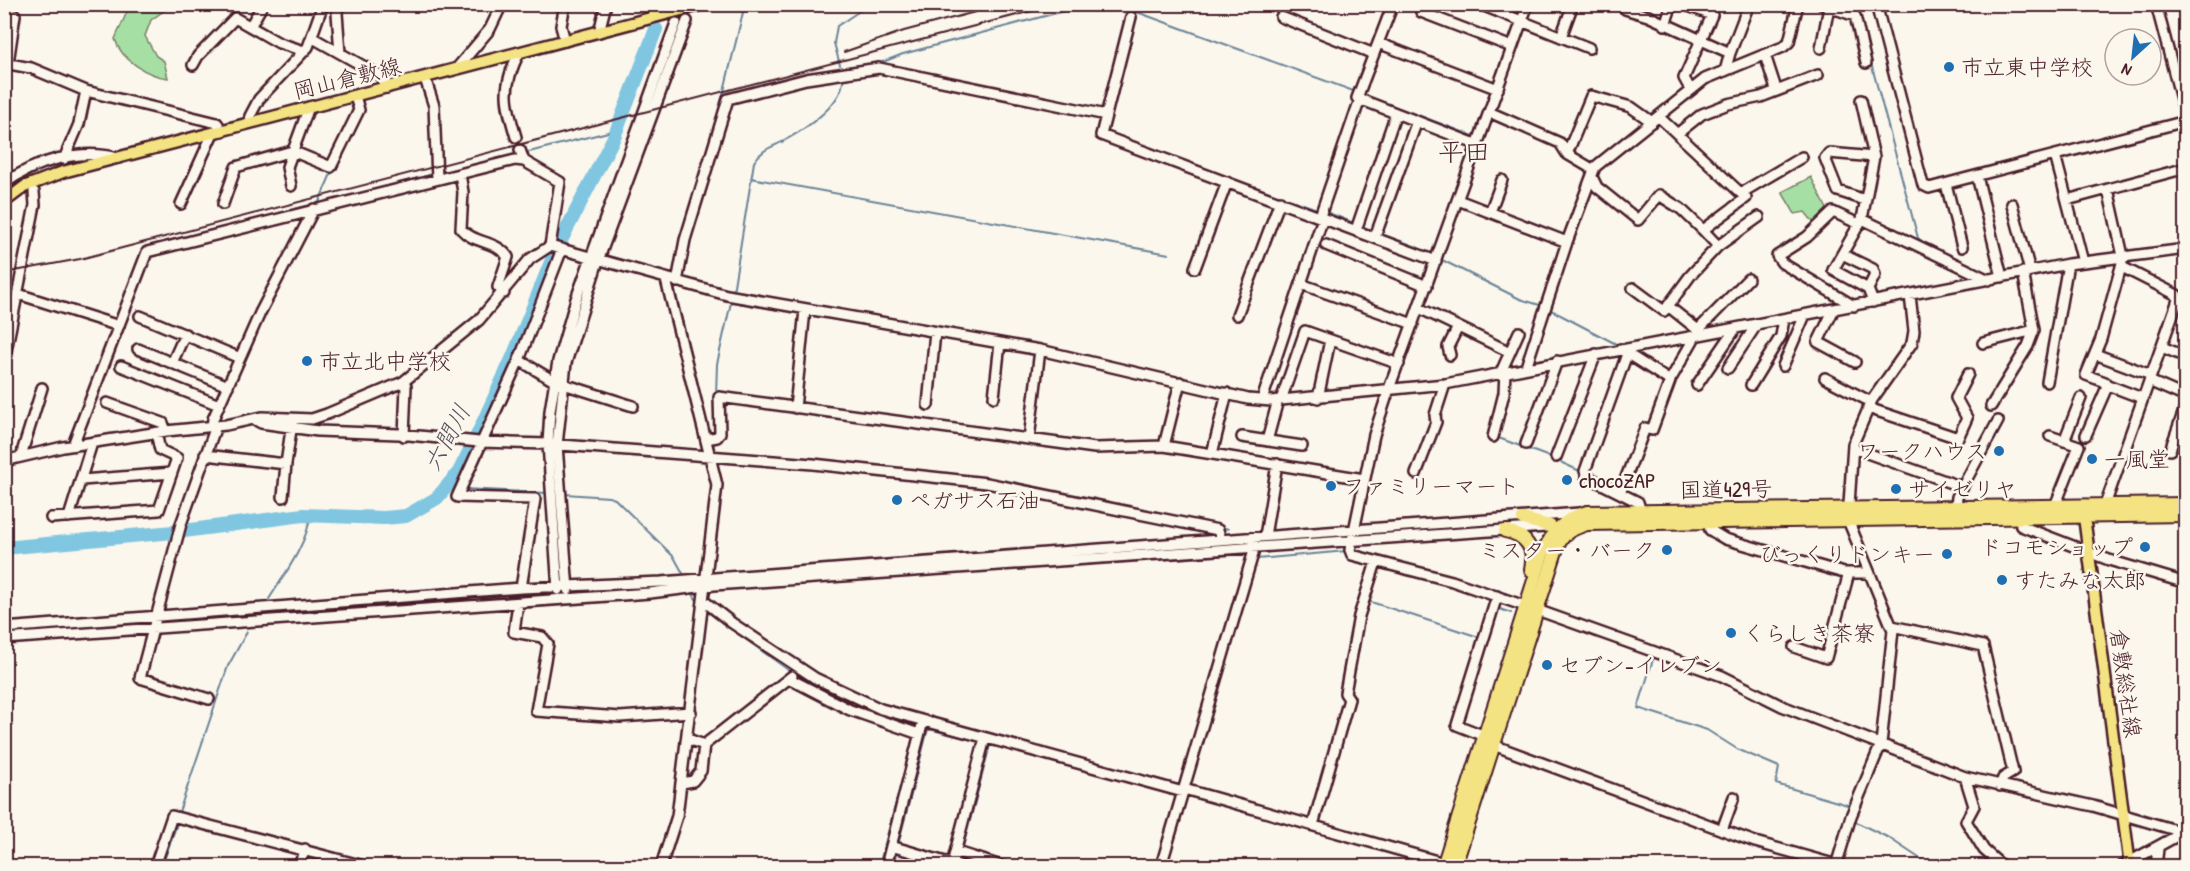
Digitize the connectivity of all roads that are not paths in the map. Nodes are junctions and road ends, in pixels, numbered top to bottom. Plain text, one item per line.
1 (263, 4) edge
2 (322, 4) edge
3 (339, 4) edge
4 (502, 4) edge
5 (565, 4) edge
6 (606, 4) edge
7 (653, 4) edge
8 (704, 4) edge
9 (1393, 4) edge
10 (1479, 4) edge
11 (1528, 4) edge
12 (1573, 4) edge
13 (1672, 4) edge
14 (1683, 4) edge
15 (1749, 4) edge
16 (1798, 4) edge
17 (1876, 4) edge
18 (2156, 4) edge
19 (1825, 6) edge
20 (1625, 9) dead end
21 (1854, 11) edge
22 (4, 12) edge
23 (1421, 12) dead end
24 (654, 16) junction
25 (1131, 17) dead end
26 (1281, 18) dead end
27 (1522, 20) junction
28 (687, 21) dead end
29 (676, 23) dead end
30 (251, 25) junction
31 (1665, 25) junction
32 (599, 32) junction
33 (1561, 37) junction
34 (313, 38) junction
35 (1701, 40) junction
36 (565, 41) junction
37 (1378, 43) junction
38 (1512, 47) junction
39 (1589, 48) dead end
40 (1821, 48) dead end
41 (304, 51) junction
42 (340, 53) junction
43 (519, 53) junction
44 (1730, 53) junction
45 (1374, 54) junction
46 (1765, 55) junction
47 (6, 63) edge
48 (1866, 63) dead end
49 (193, 65) dead end
50 (458, 68) junction
51 (1725, 72) junction
52 (1818, 75) dead end
53 (425, 78) junction
54 (387, 88) junction
55 (1498, 89) junction
56 (1690, 89) junction
57 (1776, 89) junction
58 (86, 91) junction
59 (355, 96) junction
60 (1359, 96) junction
61 (1861, 99) dead end
62 (309, 107) junction
63 (1489, 112) junction
64 (1396, 113) junction
65 (1103, 115) junction
66 (1656, 119) junction
67 (2186, 119) edge
68 (1417, 121) junction
69 (252, 122) junction
70 (218, 132) junction
71 (1677, 134) junction
72 (516, 136) dead end
73 (1478, 145) junction
74 (292, 151) junction
75 (1567, 153) junction
76 (2055, 155) junction
77 (1802, 157) dead end
78 (1874, 157) junction
79 (118, 158) junction
80 (64, 159) junction
81 (2186, 168) edge
82 (460, 174) junction
83 (1593, 174) junction
84 (437, 175) junction
85 (1977, 176) junction
86 (1502, 180) dead end
87 (1227, 182) junction
88 (4, 184) edge
89 (1946, 184) junction
90 (291, 186) dead end
91 (2108, 189) junction
92 (34, 192) dead end
93 (1741, 193) junction
94 (1458, 200) junction
95 (1865, 200) junction
96 (2067, 200) junction
97 (1280, 201) junction
98 (4, 202) edge
99 (181, 204) dead end
100 (223, 204) dead end
101 (2012, 204) dead end
102 (316, 208) junction
103 (1490, 212) junction
104 (1321, 214) junction
105 (1759, 217) dead end
106 (1860, 221) junction
107 (1357, 226) junction
108 (1703, 230) junction
109 (1376, 234) junction
110 (1567, 242) junction
111 (1326, 245) dead end
112 (1718, 246) junction
113 (1962, 247) dead end
114 (556, 248) junction
115 (2186, 249) edge
116 (1842, 254) junction
117 (2122, 257) junction
118 (594, 259) junction
119 (2082, 259) junction
120 (1436, 261) junction
121 (2067, 264) junction
122 (1195, 268) dead end
123 (2026, 272) junction
124 (2001, 275) junction
125 (1748, 279) dead end
126 (1989, 280) junction
127 (672, 281) junction
128 (1301, 284) junction
129 (1427, 286) junction
130 (1633, 288) dead end
131 (1868, 289) junction
132 (504, 293) junction
133 (1910, 295) junction
134 (18, 296) junction
135 (1873, 302) junction
136 (1668, 306) junction
137 (1854, 306) junction
138 (1419, 308) junction
139 (1834, 309) junction
140 (805, 310) junction
141 (1237, 315) dead end
142 (1805, 315) junction
143 (140, 316) dead end
144 (1784, 319) junction
145 (1413, 324) junction
146 (1757, 324) junction
147 (119, 326) junction
148 (1458, 327) junction
149 (1736, 328) junction
150 (2034, 330) junction
151 (935, 332) junction
152 (1519, 332) dead end
153 (1699, 333) junction
154 (185, 334) junction
155 (1330, 340) junction
156 (1000, 343) junction
157 (1983, 343) dead end
158 (2162, 347) junction
159 (138, 349) dead end
160 (1040, 350) junction
161 (1510, 352) junction
162 (1624, 352) junction
163 (1596, 354) junction
164 (2095, 354) junction
165 (1450, 355) dead end
166 (2186, 357) edge
167 (240, 358) junction
168 (519, 360) junction
169 (4, 361) edge
170 (1557, 361) junction
171 (1855, 362) dead end
172 (172, 363) junction
173 (1399, 364) junction
174 (121, 366) dead end
175 (1783, 366) dead end
176 (1526, 367) junction
177 (1728, 368) dead end
178 (1503, 372) junction
179 (1968, 374) dead end
180 (1672, 376) dead end
181 (1825, 378) dead end
182 (2150, 378) junction
183 (403, 382) junction
184 (558, 382) junction
185 (1180, 382) junction
186 (2047, 382) dead end
187 (1445, 384) junction
188 (2105, 384) junction
189 (1697, 385) dead end
190 (1751, 385) dead end
191 (228, 386) junction
192 (42, 388) dead end
193 (1388, 391) junction
194 (1227, 393) junction
195 (994, 397) dead end
196 (2186, 397) edge
197 (1318, 398) junction
198 (2081, 398) dead end
199 (2142, 398) junction
200 (1262, 400) junction
201 (1280, 400) junction
202 (107, 404) dead end
203 (219, 405) junction
204 (928, 405) dead end
205 (1869, 405) junction
206 (2186, 405) edge
207 (633, 406) dead end
208 (1991, 406) dead end
209 (795, 408) junction
210 (1998, 421) dead end
211 (2182, 422) edge
212 (213, 424) junction
213 (292, 424) junction
214 (163, 430) junction
215 (404, 433) junction
216 (2086, 435) dead end
217 (2050, 436) dead end
218 (1242, 437) dead end
219 (1493, 437) dead end
220 (710, 438) junction
221 (1029, 439) junction
222 (1267, 441) junction
223 (2064, 441) junction
224 (73, 442) junction
225 (480, 442) junction
226 (92, 443) junction
227 (1526, 444) dead end
228 (552, 445) junction
229 (1164, 446) junction
230 (1302, 446) dead end
231 (1852, 448) junction
232 (2170, 450) dead end
233 (23, 453) junction
234 (1212, 454) junction
235 (205, 455) junction
236 (710, 455) junction
237 (1556, 457) dead end
238 (4, 461) edge
239 (286, 464) junction
240 (1277, 464) junction
241 (172, 473) junction
242 (1416, 474) dead end
243 (1364, 479) junction
244 (82, 480) junction
245 (1962, 487) junction
246 (1620, 493) junction
247 (555, 494) junction
248 (283, 497) dead end
249 (2186, 504) edge
250 (2105, 505) junction
251 (2055, 506) junction
252 (1956, 507) junction
253 (2020, 511) junction
254 (2083, 511) junction
255 (1641, 512) junction
256 (1847, 514) junction
257 (2186, 515) edge
258 (69, 517) junction
259 (51, 518) dead end
260 (1587, 518) junction
261 (1523, 519) junction
262 (1708, 522) junction
263 (1353, 530) junction
264 (1505, 531) junction
265 (1556, 531) junction
266 (1266, 536) junction
267 (1252, 537) junction
268 (1221, 539) junction
269 (1254, 548) junction
270 (1351, 548) junction
271 (2088, 552) junction
272 (1376, 562) junction
273 (1849, 573) junction
274 (1869, 573) junction
275 (2186, 583) edge
276 (694, 584) junction
277 (568, 586) junction
278 (558, 587) junction
279 (521, 588) junction
280 (1497, 596) junction
281 (569, 599) junction
282 (558, 600) junction
283 (704, 602) junction
284 (518, 603) junction
285 (1530, 605) junction
286 (158, 617) junction
287 (1892, 626) junction
288 (155, 627) junction
289 (4, 628) edge
290 (4, 639) edge
291 (1794, 647) dead end
292 (793, 674) junction
293 (209, 699) dead end
294 (691, 712) junction
295 (921, 728) junction
296 (688, 739) junction
297 (1487, 741) junction
298 (1881, 741) junction
299 (984, 742) junction
300 (704, 745) junction
301 (1965, 777) junction
302 (682, 783) junction
303 (2001, 783) junction
304 (1183, 791) junction
305 (1734, 797) dead end
306 (2126, 816) junction
307 (1313, 825) junction
308 (1722, 830) junction
309 (2185, 832) edge
310 (896, 848) junction
311 (2158, 849) junction
312 (960, 853) junction
313 (303, 857) edge
314 (1451, 865) edge
315 (2128, 865) edge
316 (955, 866) edge
317 (1837, 866) edge
318 (155, 867) edge
319 (364, 867) edge
320 (661, 867) edge
321 (886, 867) edge
322 (1001, 867) edge
323 (1161, 867) edge
324 (2002, 867) edge
325 (2156, 867) edge

1 - 30 street
2 - 34 street
3 - 42 street
4 - 50 street
5 - 36 street
6 - 32 street
7 - 24 street
8 - 24 main road, 岡山倉敷線
9 - 37 street
10 - 27 street
11 - 27 street
12 - 33 street
13 - 31 street
14 - 35 street
15 - 44 street
16 - 46 street
17 - 89 street
18 - 67 street
19 - 21 street
19 - 40 street
20 - 31 street
21 - 48 street
22 - 47 street
23 - 38 street
24 - 32 main road, 岡山倉敷線
25 - 65 street
26 - 45 street
27 - 33 street
27 - 38 street
28 - 118 street
29 - 118 street
30 - 41 street
30 - 49 street
31 - 35 street
32 - 36 main road, 岡山倉敷線
33 - 39 street
34 - 41 street
34 - 42 street
35 - 44 street
35 - 56 street
36 - 43 main road, 岡山倉敷線
37 - 45 street
37 - 55 street
38 - 55 street
41 - 69 street
42 - 54 street
43 - 50 main road, 岡山倉敷線
43 - 72 street
44 - 51 street
45 - 60 street
46 - 51 street
46 - 57 street
47 - 58 street
50 - 53 main road, 岡山倉敷線
51 - 56 street
52 - 57 street
53 - 54 main road, 岡山倉敷線
53 - 84 street
54 - 59 main road, 岡山倉敷線
55 - 63 street
56 - 66 street
57 - 71 street
58 - 70 street
58 - 80 street
59 - 62 main road, 岡山倉敷線
59 - 74 street
60 - 64 street
60 - 104 street
61 - 78 street
62 - 69 main road, 岡山倉敷線
62 - 74 street
63 - 73 street
63 - 75 street
64 - 68 street
64 - 107 street
65 - 87 street
65 - 127 street
66 - 71 street
66 - 75 street
66 - 83 street
67 - 76 street
68 - 73 street
68 - 109 street
69 - 70 main road, 岡山倉敷線
70 - 79 main road, 岡山倉敷線
70 - 99 street
71 - 93 street
73 - 94 street
74 - 90 street
74 - 100 street
75 - 83 street
76 - 85 street
76 - 96 street
77 - 93 street
78 - 95 street
78 - 95 street
79 - 80 street
79 - 98 main road, 岡山倉敷線
80 - 88 street
81 - 91 street
82 - 84 street
82 - 114 street
82 - 132 street
83 - 108 street
83 - 110 street
84 - 102 street
85 - 89 street
85 - 124 street
86 - 103 street
87 - 97 street
87 - 122 street
89 - 113 street
91 - 96 street
91 - 117 street
92 - 134 street
93 - 108 street
94 - 103 street
94 - 120 street
95 - 106 street
96 - 119 street
97 - 104 street
97 - 141 street
101 - 123 street
102 - 147 street
102 - 167 street
103 - 110 street
104 - 107 street
104 - 128 street
105 - 112 street
106 - 116 street
106 - 126 street
106 - 137 street
107 - 109 street
108 - 112 street
109 - 120 street
110 - 176 street
111 - 129 street
112 - 136 street
114 - 118 street
114 - 132 street
114 - 168 street
115 - 117 street
116 - 131 street
116 - 131 street
117 - 119 street
117 - 158 street
117 - 164 street
118 - 127 street
118 - 184 street
119 - 121 street
120 - 129 street
121 - 123 street
121 - 186 street
123 - 124 street
123 - 150 street
124 - 126 street
125 - 153 street
126 - 133 street
127 - 140 street
127 - 220 street
128 - 145 street
128 - 200 street
129 - 138 street
130 - 136 street
131 - 135 street
132 - 183 street
133 - 135 street
133 - 205 street
134 - 147 street
134 - 169 street
135 - 137 street
136 - 153 street
137 - 139 street
138 - 145 street
138 - 148 street
139 - 142 street
139 - 171 street
140 - 151 street
140 - 209 street
142 - 144 street
142 - 175 street
143 - 154 street
144 - 146 street
144 - 190 street
145 - 173 street
146 - 149 street
146 - 177 street
147 - 224 street
148 - 161 street
148 - 165 street
149 - 153 street
149 - 189 street
150 - 157 street
150 - 208 street
151 - 156 street
151 - 204 street
152 - 161 street
153 - 162 street
153 - 180 street
154 - 167 street
154 - 172 street
155 - 173 street
155 - 197 street
155 - 201 street
156 - 160 street
156 - 195 street
158 - 166 street
158 - 182 street
159 - 172 street
160 - 185 street
160 - 221 street
161 - 178 street
162 - 163 street
162 - 246 street
162 - 246 street
163 - 170 street
163 - 237 street
164 - 182 street
164 - 188 street
167 - 191 street
168 - 184 street
168 - 225 street
170 - 176 street
170 - 227 street
172 - 191 street
173 - 193 street
174 - 203 street
176 - 178 street
178 - 187 street
178 - 219 street
179 - 205 street
181 - 205 street
182 - 196 street
182 - 199 street
183 - 213 street
183 - 215 street
184 - 207 street
184 - 228 street
185 - 194 street
185 - 229 street
187 - 193 street
187 - 242 street
188 - 199 street
188 - 216 street
191 - 203 street
192 - 233 street
193 - 197 street
193 - 243 street
194 - 200 street
194 - 234 street
197 - 201 street
198 - 223 street
199 - 250 street
200 - 201 street
201 - 222 street
202 - 214 street
203 - 212 street
205 - 231 street
206 - 211 street
209 - 220 street
209 - 221 street
210 - 245 street
211 - 232 street
212 - 213 street
212 - 214 street
212 - 235 street
213 - 215 street
213 - 239 street
214 - 226 street
214 - 241 street
215 - 225 street
217 - 223 street
218 - 222 street
220 - 236 street
221 - 229 street
222 - 230 street
223 - 251 street
224 - 226 street
224 - 233 street
225 - 228 street
225 - 279 street
226 - 244 street
228 - 236 street
228 - 247 street
229 - 234 street
231 - 245 street
231 - 256 street
233 - 238 street
234 - 240 street
235 - 239 street
235 - 286 street
236 - 268 street
236 - 276 street
239 - 248 street
240 - 243 street
240 - 266 street
241 - 244 street
241 - 258 street
243 - 263 street
244 - 258 street
245 - 252 street
246 - 255 street
247 - 277 street
247 - 278 street
249 - 250 highway, 国道429号
250 - 254 highway, 国道429号
251 - 253 highway, 国道429号
251 - 254 highway, 国道429号
252 - 253 highway, 国道429号
252 - 256 highway, 国道429号
253 - 254 highway, 国道429号
253 - 256 highway, 国道429号
253 - 271 street
254 - 257 highway, 国道429号
254 - 271 main road, 倉敷総社線
255 - 256 highway, 国道429号
255 - 260 highway, 国道429号
256 - 262 highway, 国道429号
256 - 274 street
258 - 259 street
260 - 261 street
260 - 262 highway, 国道429号
260 - 265 highway, 国道429号
261 - 263 street
261 - 265 highway
262 - 273 street
263 - 266 street
263 - 270 street
264 - 265 street
264 - 270 street
264 - 285 highway
265 - 285 highway
266 - 267 street
267 - 268 street
267 - 269 street
268 - 276 street
269 - 270 street
269 - 276 street
269 - 304 street
270 - 272 street
271 - 275 street
271 - 306 main road, 倉敷総社線
272 - 280 street
272 - 307 street
273 - 274 street
273 - 291 street
274 - 287 street
276 - 277 street
276 - 281 street
276 - 283 street
277 - 278 street
277 - 281 street
278 - 279 street
278 - 282 street
279 - 286 street
280 - 285 street
280 - 297 street
281 - 282 street
282 - 284 street
283 - 292 street
283 - 294 street
284 - 288 street
284 - 294 street
285 - 297 highway
285 - 298 street
286 - 288 street
286 - 289 street
287 - 298 street
287 - 303 street
288 - 290 street
288 - 293 street
292 - 295 street
292 - 295 street
292 - 300 street
294 - 296 street
295 - 299 street
295 - 310 street
296 - 300 street
296 - 302 street
297 - 308 street
297 - 314 highway
298 - 301 street
298 - 317 street
299 - 304 street
299 - 312 street
300 - 302 street
301 - 303 street
301 - 324 street
302 - 320 street
303 - 306 street
304 - 307 street
304 - 323 street
305 - 308 street
306 - 309 street
306 - 315 main road, 倉敷総社線
307 - 314 street
308 - 317 street
309 - 311 street
310 - 316 street
310 - 321 street
311 - 315 street
311 - 325 street
312 - 316 street
312 - 322 street
313 - 318 street
313 - 319 street

